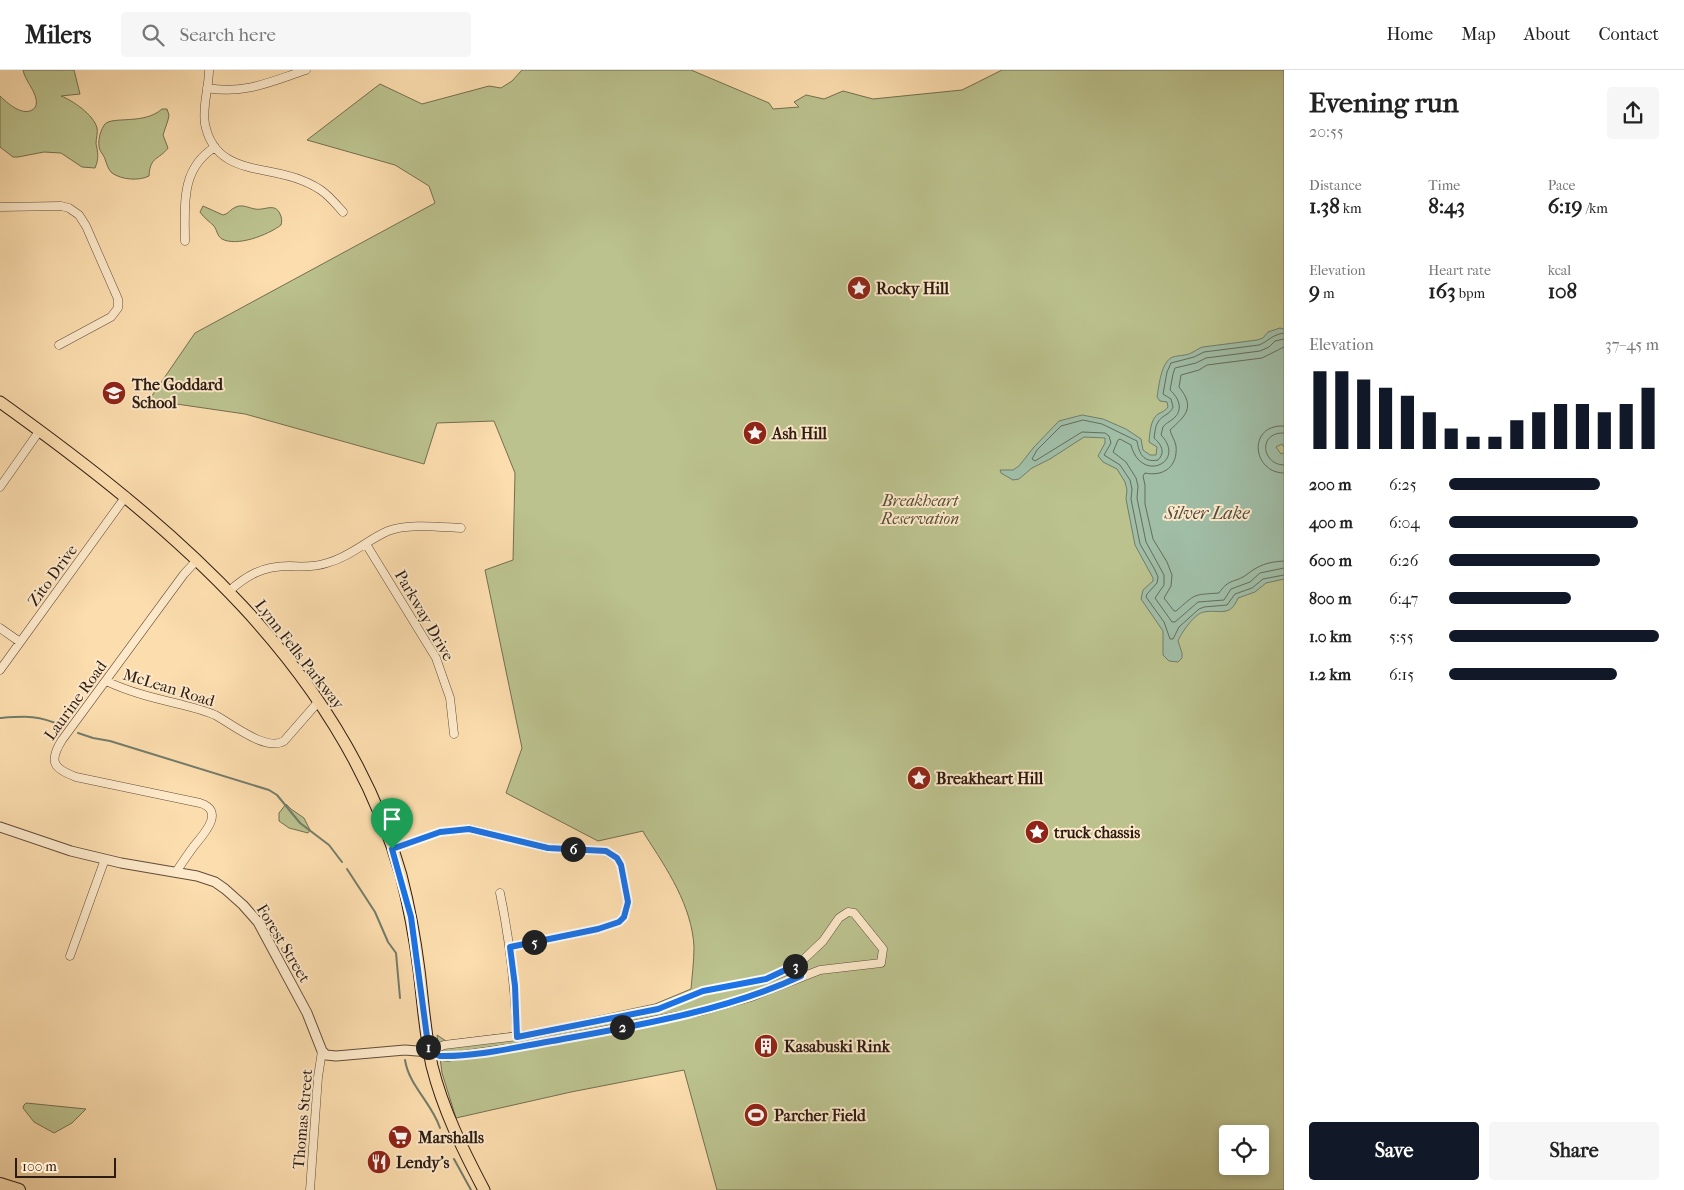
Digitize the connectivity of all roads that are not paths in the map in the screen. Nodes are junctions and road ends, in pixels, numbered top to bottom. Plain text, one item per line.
1 (208, 70) edge
2 (306, 70) edge
3 (207, 88) junction
4 (215, 148) junction
5 (0, 207) edge
6 (344, 212) dead end
7 (184, 240) dead end
8 (59, 345) dead end
9 (0, 402) edge
10 (40, 430) junction
11 (0, 487) edge
12 (126, 496) junction
13 (461, 528) dead end
14 (366, 544) junction
15 (197, 560) junction
16 (228, 592) junction
17 (0, 628) edge
18 (20, 642) junction
19 (0, 670) edge
20 (106, 681) junction
21 (319, 701) junction
22 (454, 734) dead end
23 (0, 827) edge
24 (392, 849) junction
25 (105, 860) junction
26 (176, 872) junction
27 (500, 893) dead end
28 (510, 947) junction
29 (70, 956) dead end
30 (796, 965) junction
31 (801, 976) junction
32 (730, 986) junction
33 (733, 1002) junction
34 (517, 1037) junction
35 (322, 1051) junction
36 (429, 1052) junction
37 (0, 1184) edge
38 (18, 1190) edge
39 (310, 1190) edge
40 (484, 1190) edge

1 - 3 street
2 - 3 street
3 - 4 street
4 - 6 street
4 - 7 street
5 - 8 street
9 - 10 main road, Lynn Fells Parkway
10 - 11 street
10 - 12 main road, Lynn Fells Parkway
12 - 15 main road, Lynn Fells Parkway
12 - 18 street, Zito Drive
13 - 14 street
14 - 16 street
14 - 22 street, Parkway Drive
15 - 16 main road, Lynn Fells Parkway
15 - 20 street, Laurine Road
16 - 21 main road, Lynn Fells Parkway
17 - 18 street
18 - 19 street, Zito Drive
20 - 21 street, McLean Road
20 - 26 street, Laurine Road
21 - 24 main road, Lynn Fells Parkway
23 - 25 street, Forest Street
24 - 28 street
24 - 36 main road, Lynn Fells Parkway
25 - 26 street, Forest Street
25 - 29 street
26 - 35 street, Forest Street
27 - 28 street
28 - 34 street
30 - 31 street
30 - 31 street
30 - 32 street
31 - 33 street
32 - 33 street
32 - 34 street
33 - 36 street
34 - 36 street
35 - 36 street
35 - 39 street, Thomas Street
36 - 40 main road, Lynn Fells Parkway
37 - 38 highway

